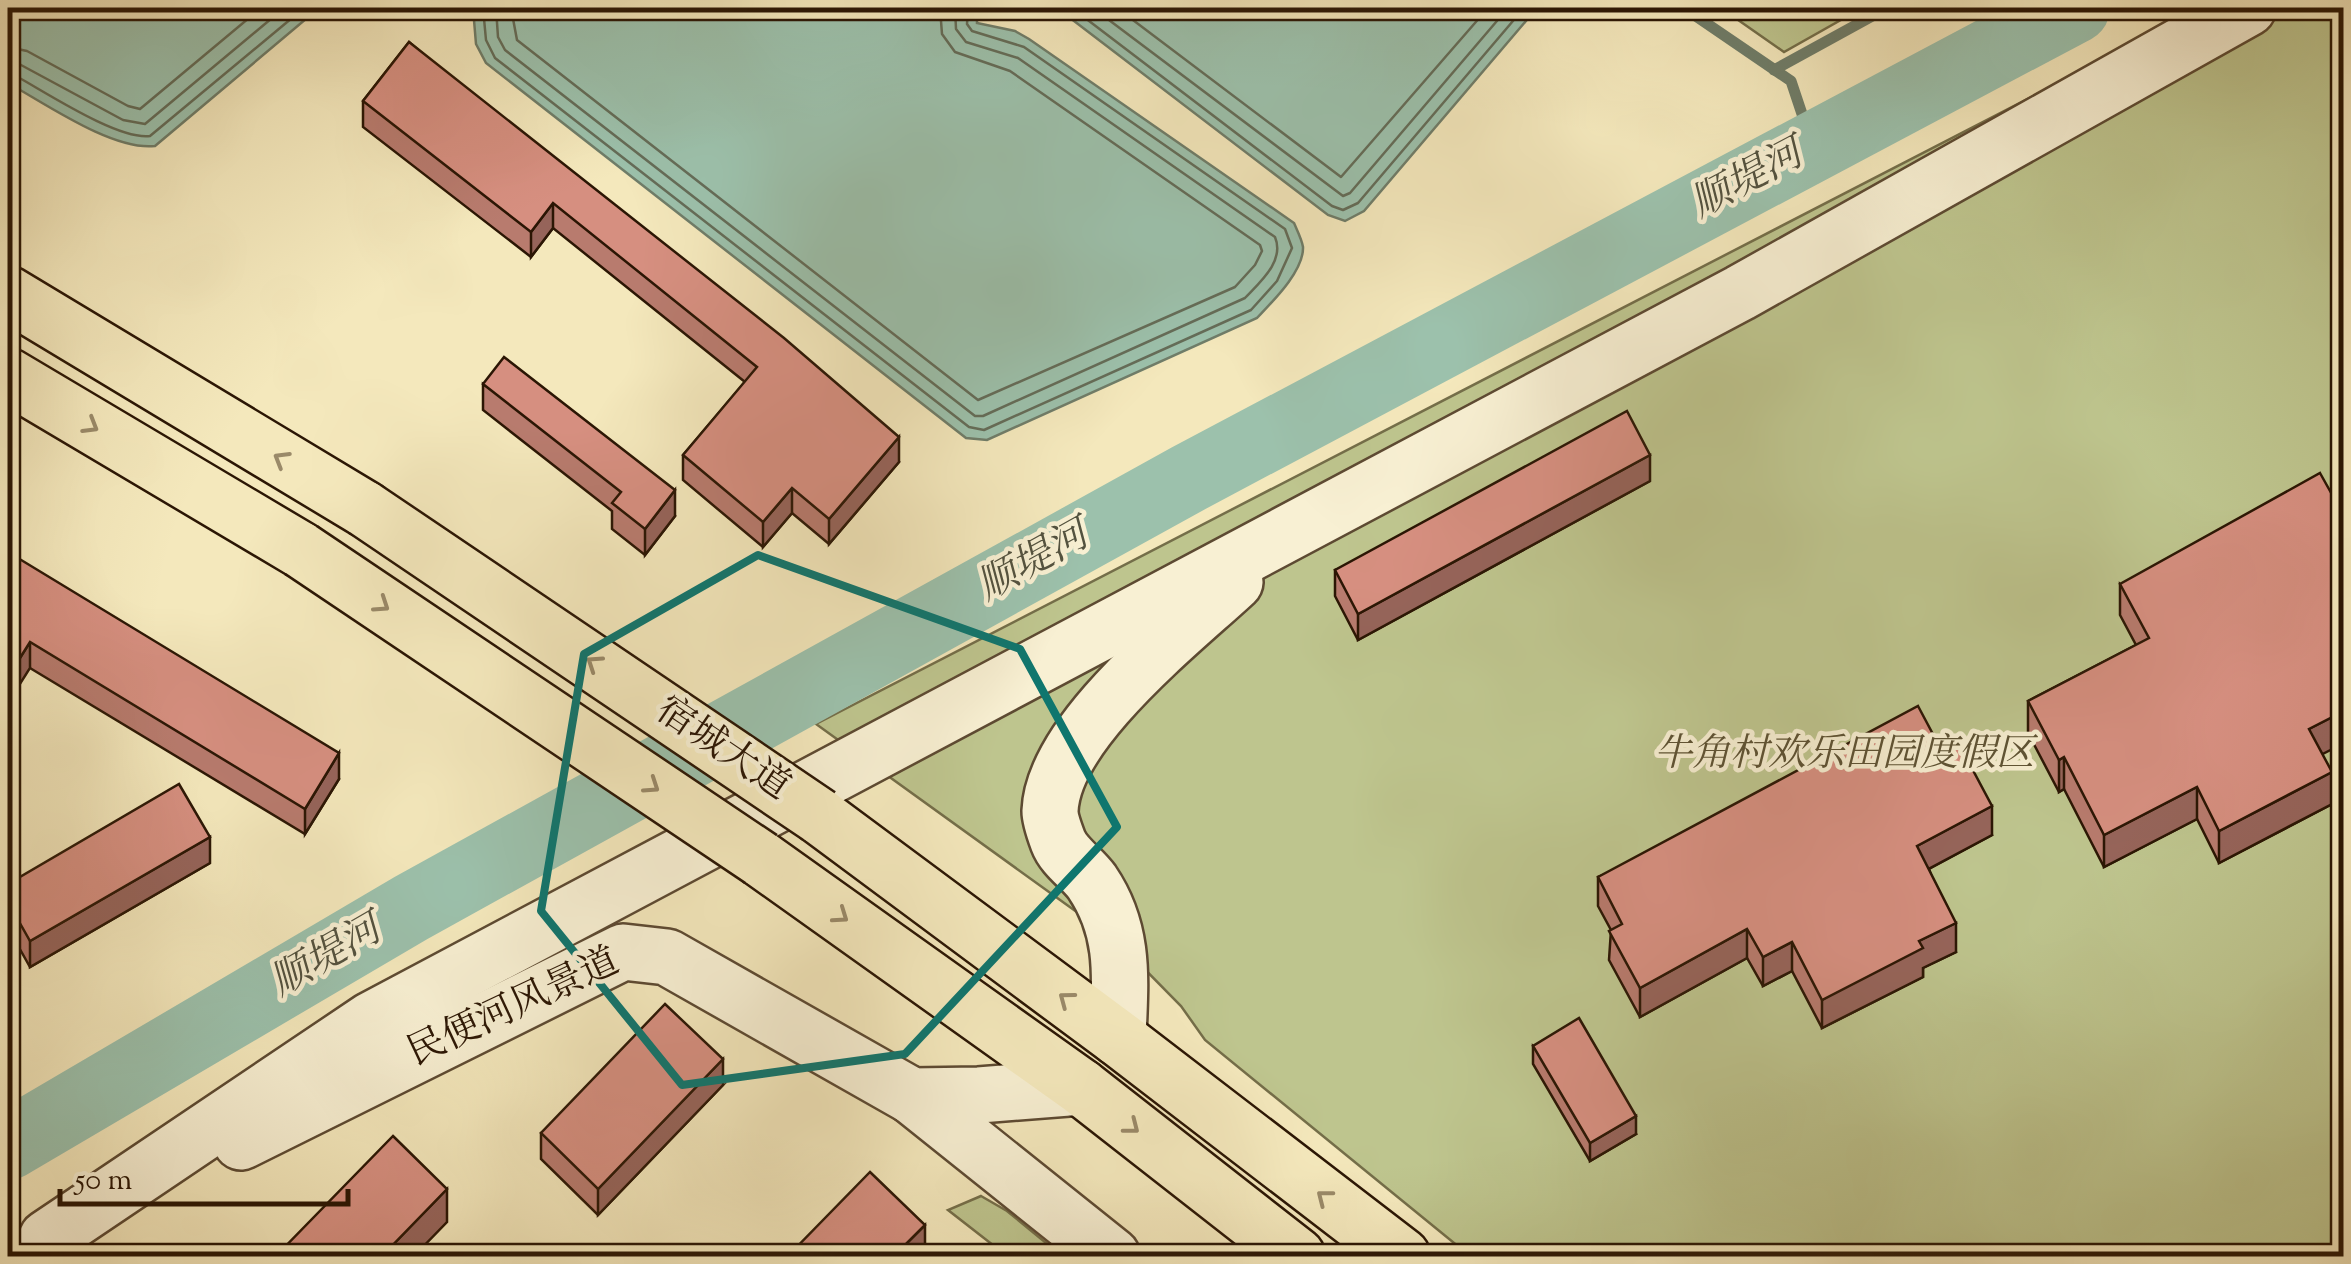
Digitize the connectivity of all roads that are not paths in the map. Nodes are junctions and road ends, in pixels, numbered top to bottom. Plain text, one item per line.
1 (2248, 8) edge
2 (8, 294) edge
3 (8, 376) edge
4 (1288, 532) junction
5 (1118, 1038) junction
6 (1081, 1087) junction
7 (912, 1096) junction
8 (32, 1248) edge
9 (1112, 1256) edge
10 (1297, 1256) edge
11 (1402, 1256) edge

1 - 4 street
5 -> 2 main road, 宿城大道, bridge
3 -> 6 main road, 宿城大道, bridge
4 - 5 street
4 - 8 street
11 -> 5 main road, 宿城大道
6 - 7 street
6 -> 10 main road, 宿城大道
7 - 8 street, 民便河风景道
7 - 9 street, 民便河风景道

